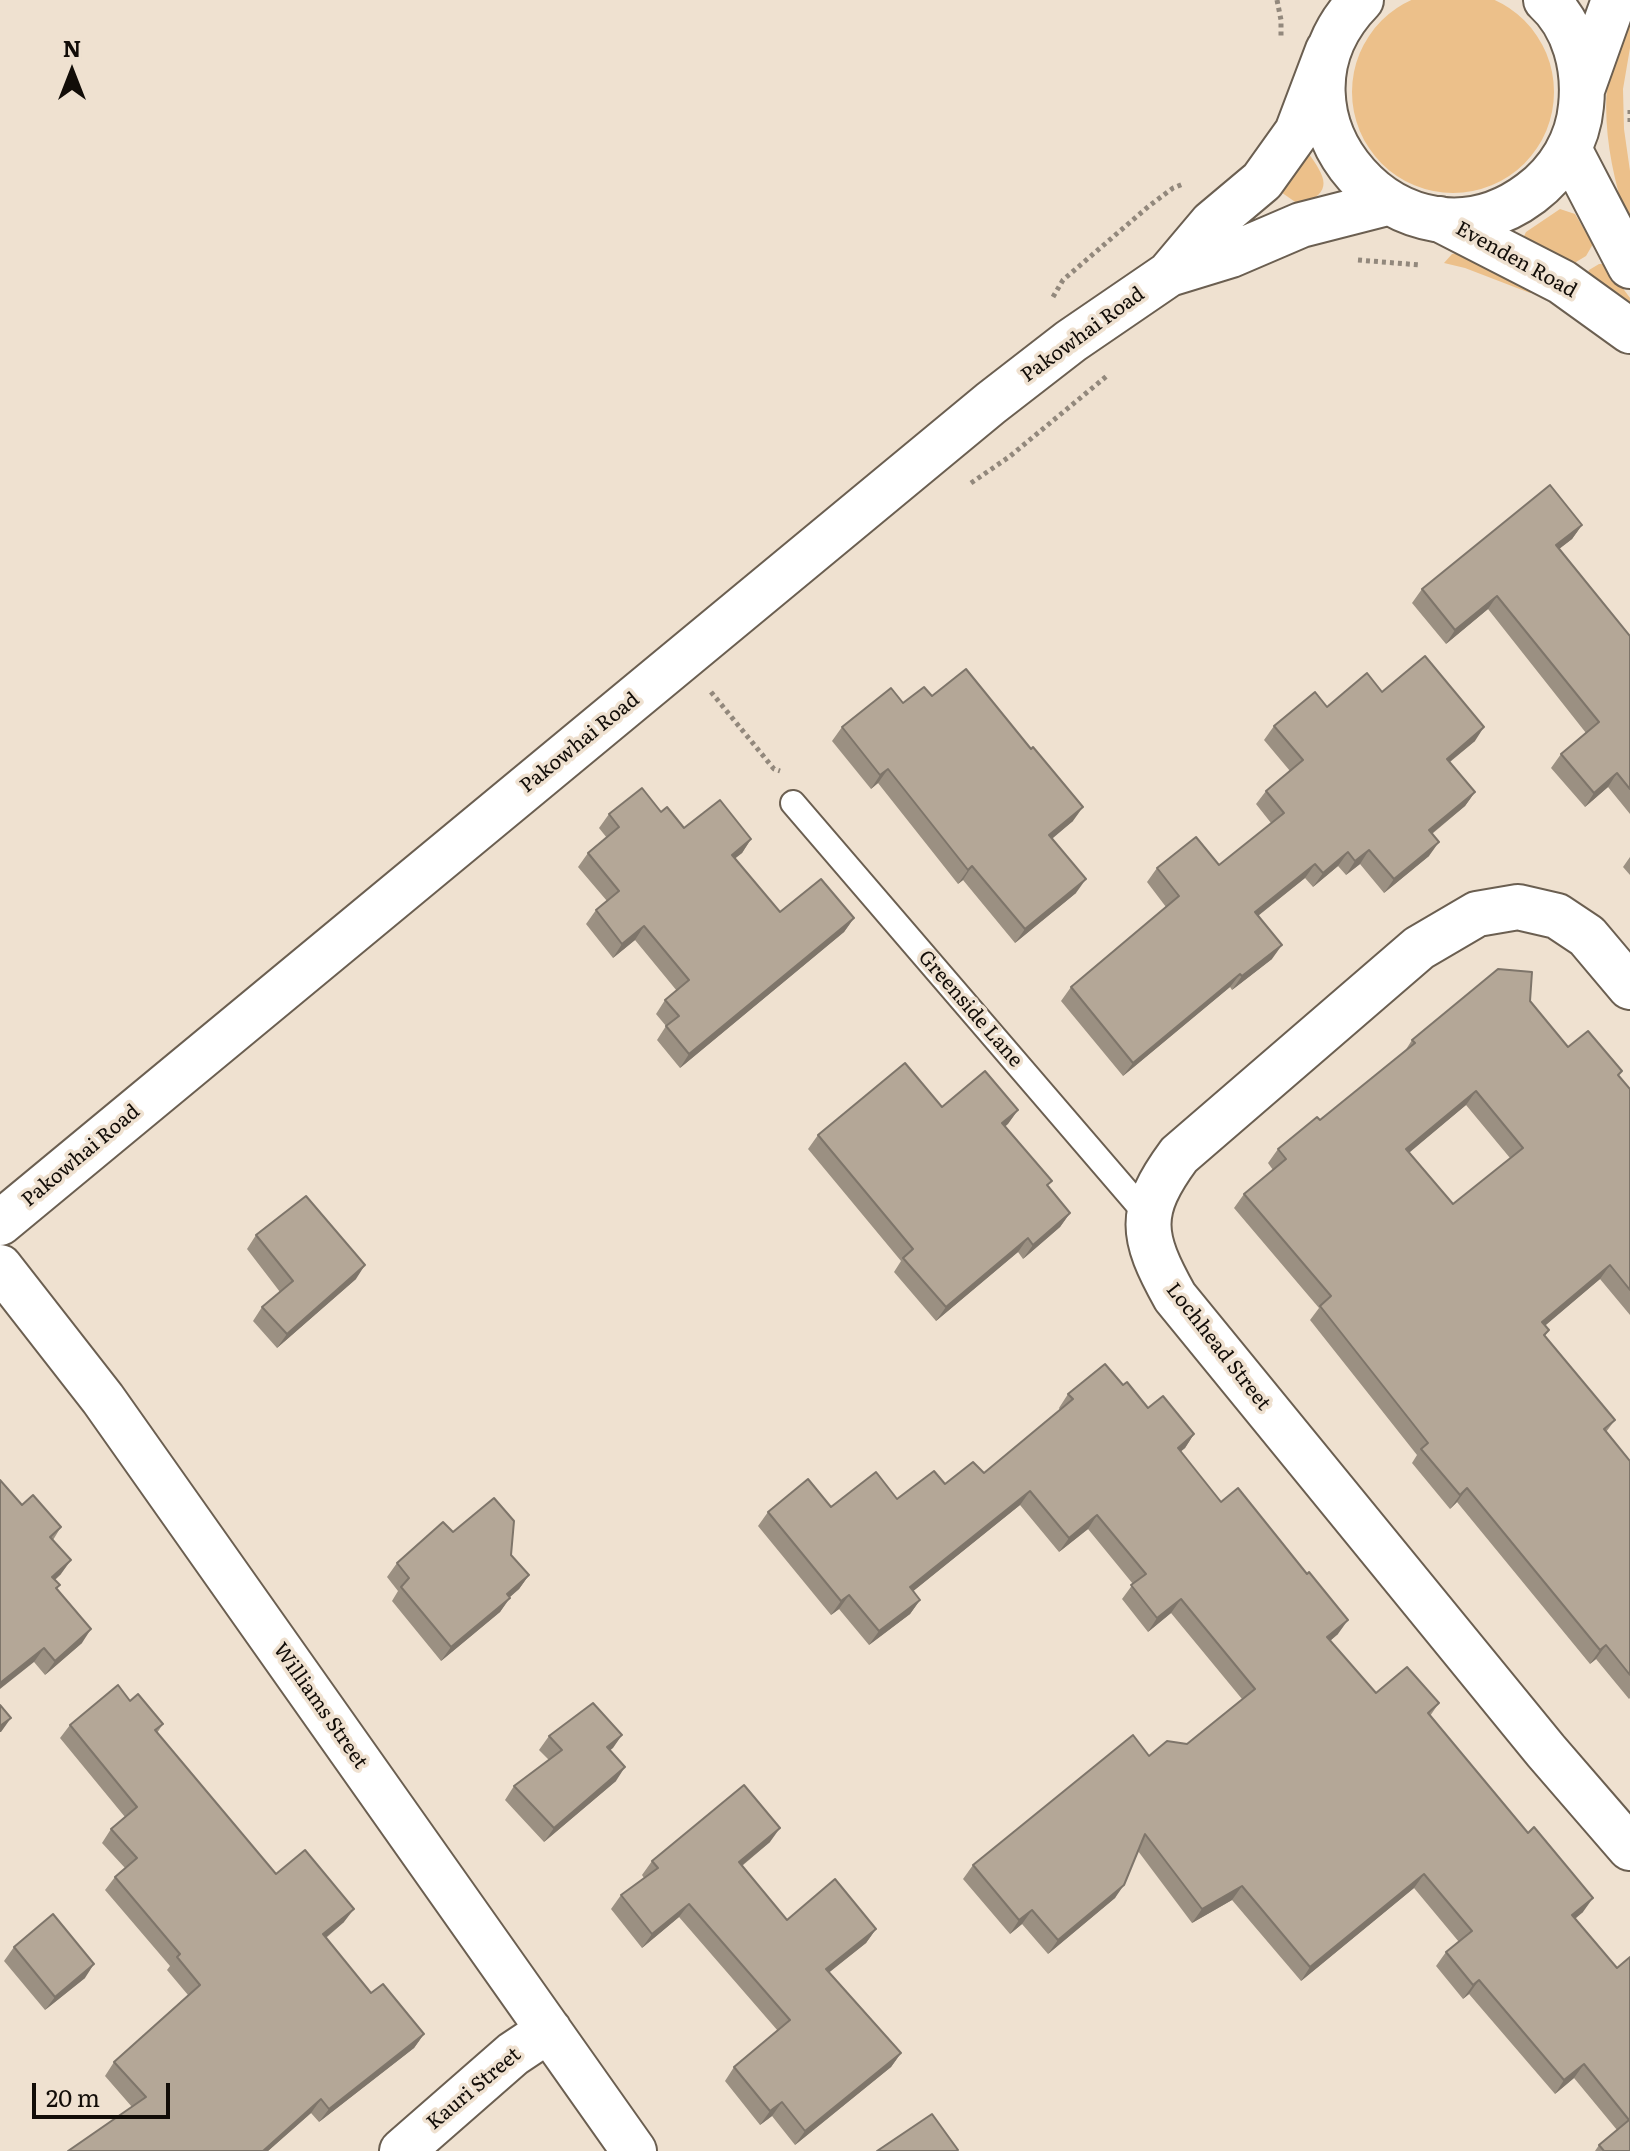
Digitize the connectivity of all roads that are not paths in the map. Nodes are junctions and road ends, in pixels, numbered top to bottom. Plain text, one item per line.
1 (1322, 0) edge
2 (1361, 0) edge
3 (1546, 0) edge
4 (1614, 0) edge
5 (1329, 48) junction
6 (1583, 87) junction
7 (1569, 149) junction
8 (1387, 203) junction
9 (1439, 219) junction
10 (1630, 266) edge
11 (1169, 274) junction
12 (1630, 331) edge
13 (793, 803) dead end
14 (1630, 987) edge
15 (1147, 1215) junction
16 (0, 1223) edge
17 (0, 1267) edge
18 (1630, 1848) edge
19 (549, 2030) junction
20 (402, 2151) edge
21 (634, 2151) edge

1 - 5 street
2 - 5 street
3 - 6 street
4 - 6 street
5 - 8 street
5 - 11 street, Pakowhai Road
6 - 7 street
7 - 9 street
7 - 10 street
8 - 9 street
8 - 11 street, Pakowhai Road
9 - 12 street, Evenden Road
11 - 16 street, Pakowhai Road
13 - 15 lane, Greenside Lane
14 - 15 street
15 - 18 street, Lochhead Street
17 - 19 street, Williams Street
19 - 20 street, Kauri Street
19 - 21 street, Williams Street

